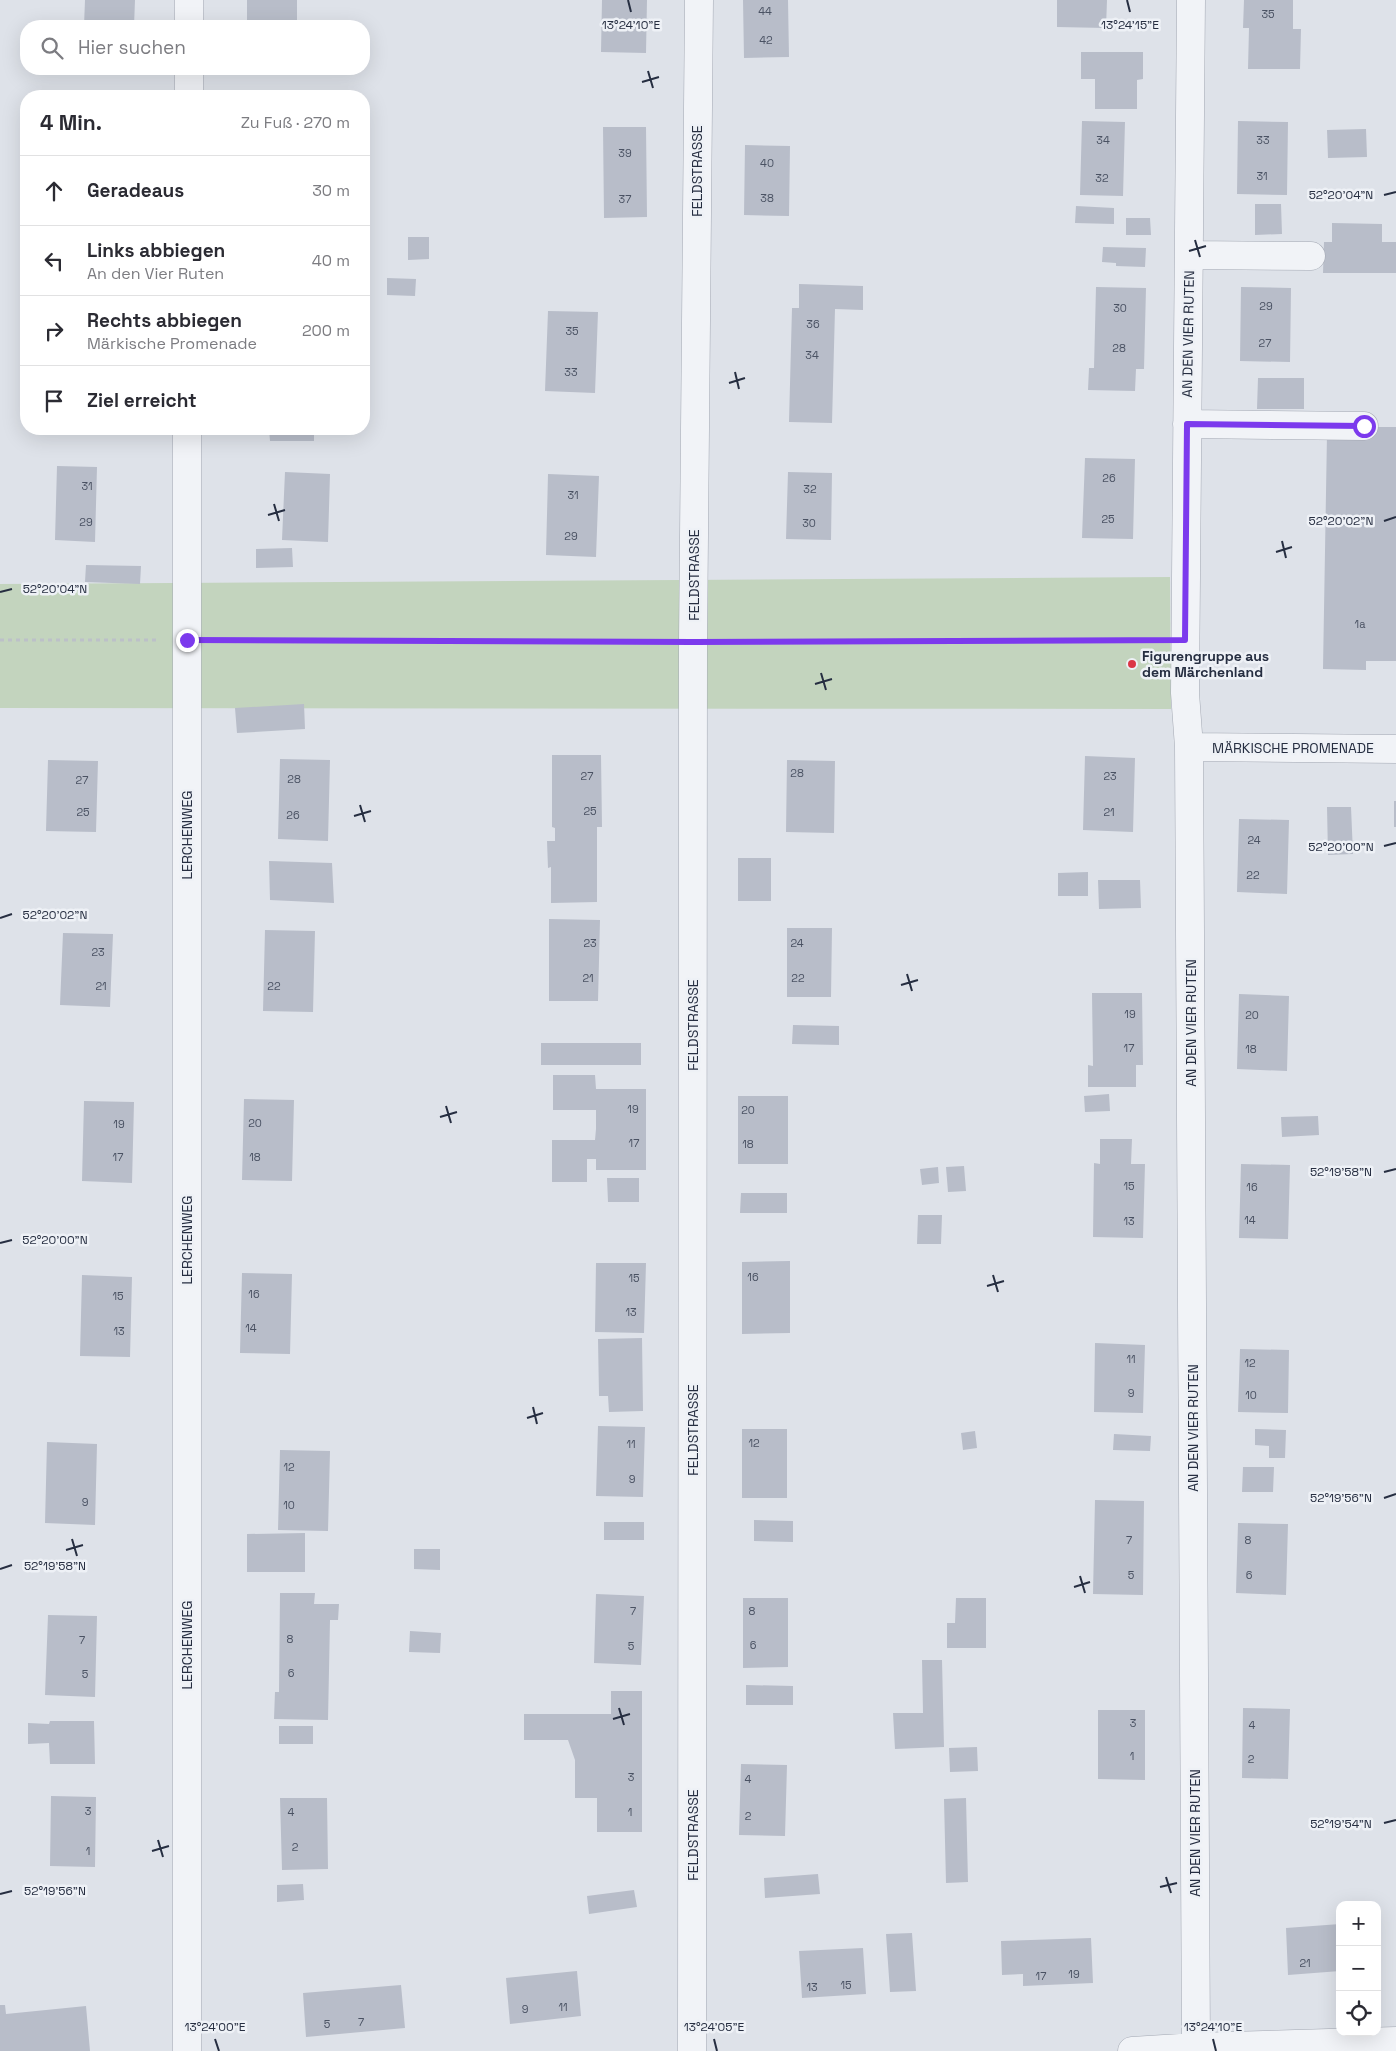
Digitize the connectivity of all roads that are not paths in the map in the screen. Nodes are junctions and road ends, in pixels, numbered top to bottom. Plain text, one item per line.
1 (189, 0) edge
2 (699, 0) edge
3 (1191, 0) edge
4 (189, 20) edge
5 (189, 75) edge
6 (189, 90) edge
7 (1189, 255) junction
8 (1311, 256) dead end
9 (1187, 424) junction
10 (1364, 426) dead end
11 (187, 435) edge
12 (1189, 747) junction
13 (1396, 749) edge
14 (1396, 2041) edge
15 (1196, 2047) junction
16 (187, 2051) edge
17 (692, 2051) edge
18 (1132, 2051) edge

1 - 4 street
2 - 17 street, FELDSTRASSE
3 - 7 street, AN DEN VIER RUTEN
5 - 6 street
7 - 8 street
7 - 9 street, AN DEN VIER RUTEN
9 - 10 street
9 - 12 street, AN DEN VIER RUTEN
11 - 16 street, LERCHENWEG
12 - 13 street, MÄRKISCHE PROMENADE
12 - 15 street, AN DEN VIER RUTEN
14 - 15 street
15 - 18 street

